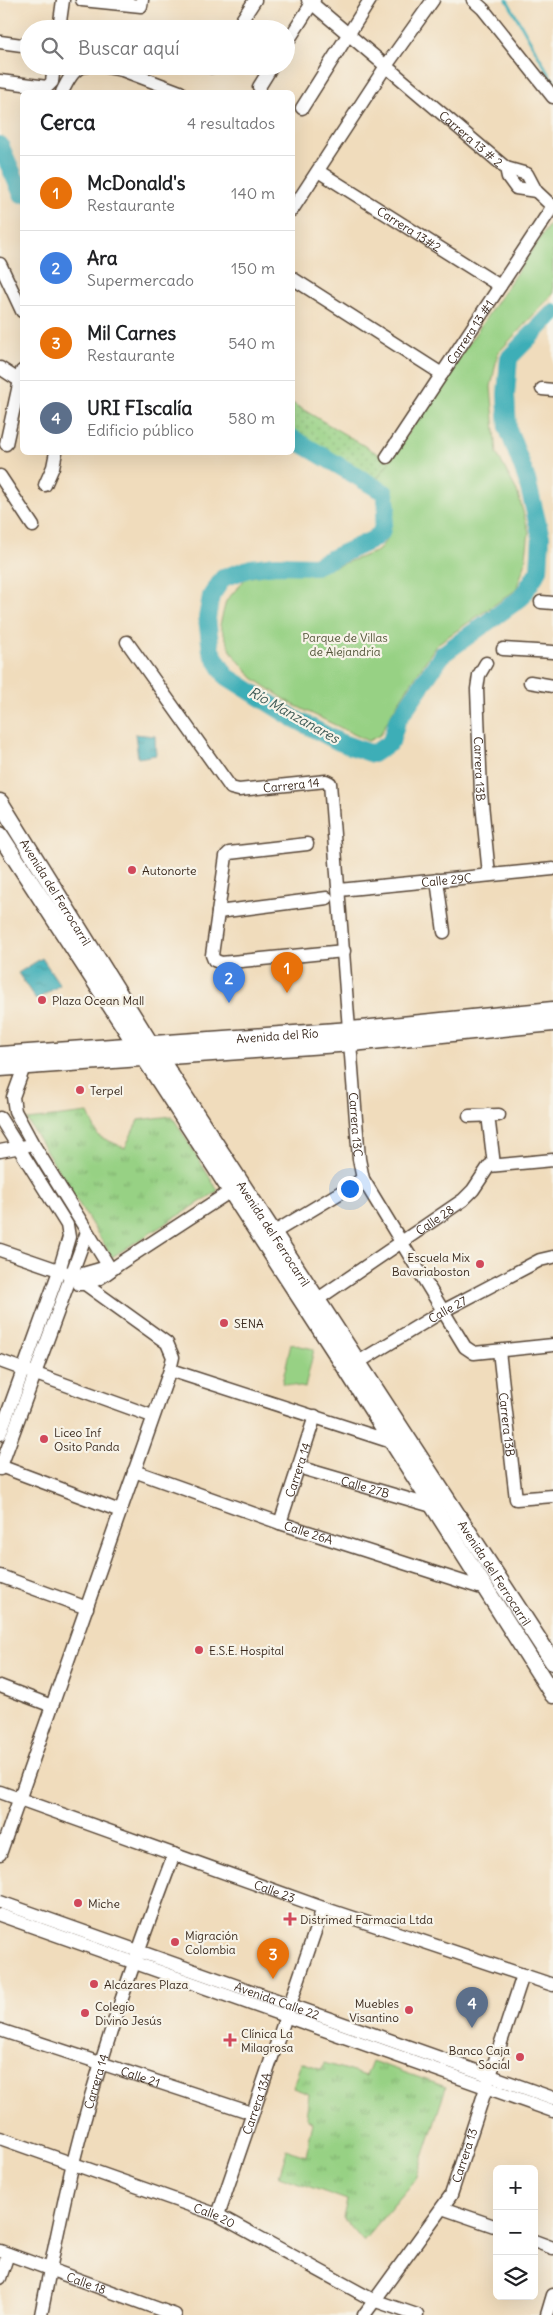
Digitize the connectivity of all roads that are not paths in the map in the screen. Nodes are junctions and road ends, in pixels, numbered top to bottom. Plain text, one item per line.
1 (63, 0) edge
2 (82, 0) edge
3 (255, 0) edge
4 (370, 0) edge
5 (433, 0) edge
6 (473, 0) edge
7 (311, 1) edge
8 (141, 3) edge
9 (60, 20) edge
10 (242, 20) edge
11 (295, 29) edge
12 (348, 34) junction
13 (0, 42) edge
14 (20, 45) edge
15 (386, 66) junction
16 (52, 75) edge
17 (72, 75) edge
18 (135, 75) edge
19 (266, 75) edge
20 (0, 81) edge
21 (20, 84) junction
22 (259, 87) dead end
23 (30, 90) edge
24 (63, 90) edge
25 (175, 90) edge
26 (553, 97) edge
27 (302, 108) dead end
28 (506, 168) junction
29 (318, 171) junction
30 (536, 191) junction
31 (295, 206) edge
32 (553, 206) edge
33 (0, 264) edge
34 (295, 280) edge
35 (500, 286) junction
36 (20, 306) edge
37 (0, 368) edge
38 (442, 374) junction
39 (20, 376) edge
40 (20, 381) edge
41 (6, 444) dead end
42 (55, 455) edge
43 (387, 457) dead end
44 (0, 476) edge
45 (45, 485) dead end
46 (33, 526) dead end
47 (127, 642) dead end
48 (503, 648) dead end
49 (553, 652) edge
50 (486, 663) dead end
51 (530, 682) dead end
52 (553, 686) edge
53 (0, 802) edge
54 (0, 835) edge
55 (307, 844) dead end
56 (553, 869) edge
57 (489, 875) junction
58 (437, 880) junction
59 (339, 890) junction
60 (327, 898) dead end
61 (218, 912) junction
62 (444, 932) dead end
63 (344, 951) junction
64 (553, 1010) edge
65 (553, 1023) edge
66 (351, 1036) junction
67 (147, 1052) junction
68 (0, 1055) edge
69 (187, 1056) junction
70 (24, 1066) junction
71 (0, 1068) edge
72 (179, 1089) junction
73 (469, 1116) dead end
74 (0, 1118) edge
75 (33, 1144) junction
76 (20, 1149) junction
77 (0, 1151) edge
78 (553, 1160) edge
79 (494, 1166) junction
80 (363, 1179) junction
81 (235, 1188) junction
82 (87, 1232) junction
83 (272, 1233) junction
84 (400, 1243) junction
85 (0, 1250) edge
86 (553, 1257) edge
87 (110, 1269) junction
88 (63, 1277) junction
89 (85, 1284) junction
90 (318, 1299) junction
91 (443, 1311) junction
92 (553, 1345) edge
93 (499, 1351) junction
94 (0, 1361) edge
95 (353, 1366) junction
96 (170, 1370) junction
97 (29, 1371) junction
98 (152, 1416) junction
99 (315, 1416) junction
100 (0, 1434) edge
101 (392, 1442) junction
102 (0, 1467) edge
103 (298, 1467) junction
104 (134, 1471) junction
105 (553, 1496) edge
106 (432, 1506) junction
107 (120, 1511) junction
108 (280, 1523) junction
109 (0, 1576) edge
110 (485, 1589) junction
111 (87, 1608) junction
112 (548, 1645) edge
113 (525, 1650) junction
114 (553, 1662) edge
115 (0, 1686) edge
116 (553, 1695) edge
117 (52, 1706) junction
118 (0, 1792) edge
119 (19, 1799) junction
120 (0, 1854) edge
121 (174, 1854) junction
122 (0, 1902) edge
123 (323, 1908) junction
124 (0, 1915) edge
125 (136, 1957) junction
126 (523, 1975) junction
127 (553, 1985) edge
128 (288, 2010) junction
129 (0, 2030) edge
130 (101, 2063) junction
131 (487, 2081) junction
132 (553, 2098) edge
133 (553, 2111) edge
134 (252, 2114) junction
135 (0, 2138) edge
136 (74, 2162) junction
137 (442, 2208) junction
138 (218, 2214) junction
139 (493, 2226) edge
140 (538, 2242) edge
141 (553, 2248) edge
142 (4, 2252) edge
143 (50, 2270) junction
144 (0, 2278) edge
145 (553, 2295) edge
146 (373, 2300) junction
147 (41, 2315) edge
148 (174, 2315) edge
149 (364, 2315) edge
150 (418, 2315) edge
151 (548, 2315) edge

1 - 9 street
2 - 8 street
3 - 10 street
4 - 12 street
5 - 15 street
6 - 26 street
7 - 11 street
7 - 12 street, Carrera 13 # 2
12 - 15 street, Carrera 13 # 2
12 - 27 street
13 - 14 street
15 - 28 street, Carrera 13 # 2
15 - 29 street
16 - 21 street
17 - 24 street
18 - 25 street
19 - 22 street
20 - 21 street
21 - 23 street
28 - 30 street, Carrera 13 # 2
28 - 30 street
29 - 31 street
29 - 35 street, Carrera 13#2
30 - 32 street, Carrera 13 # 2
32 - 35 street, Carrera 13 #1
33 - 36 street
34 - 38 street
35 - 38 street, Carrera 13 #1
37 - 39 street
38 - 43 street, Carrera 13 #1
40 - 41 street
42 - 45 street
44 - 46 street
47 - 59 street, Carrera 14
48 - 49 street
50 - 57 street, Carrera 13B
51 - 52 street
53 - 67 main road, Avenida del Ferrocarril
54 - 67 main road, Avenida del Ferrocarril
55 - 61 street
56 - 57 street, Calle 29C
57 - 58 street, Calle 29C
58 - 59 street, Calle 29C
58 - 62 street
59 - 63 street, Carrera 14
60 - 61 street
61 - 63 street
63 - 66 street, Carrera 14
64 - 66 main road, Avenida del Río
65 - 66 main road, Avenida del Río
66 - 67 main road, Avenida del Río
66 - 69 main road, Avenida del Río
66 - 80 street, Carrera 13C
67 - 68 main road, Avenida del Río
67 - 69 main road, Avenida del Río
67 - 70 main road, Avenida del Río
67 - 72 main road, Avenida del Ferrocarril
67 - 81 main road, Avenida del Ferrocarril
69 - 72 main road
70 - 71 main road, Avenida del Río
70 - 75 street
72 - 81 main road, Avenida del Ferrocarril
73 - 79 street
74 - 76 street
75 - 76 street
75 - 82 street
76 - 77 street
76 - 88 street
78 - 79 street
79 - 84 street, Calle 28
80 - 83 street
80 - 84 street, Carrera 13C
81 - 83 main road, Avenida del Ferrocarril
81 - 87 street
81 - 95 main road, Avenida del Ferrocarril
82 - 87 street
82 - 88 street
83 - 90 main road, Avenida del Ferrocarril
84 - 90 street, Calle 28
84 - 91 street, Carrera 13C
85 - 88 street
86 - 91 street, Calle 27
87 - 88 street
87 - 89 street
88 - 89 street
88 - 97 street
89 - 96 street
90 - 95 main road, Avenida del Ferrocarril
91 - 93 street, Carrera 13C
91 - 95 street, Calle 27
92 - 93 street
93 - 105 street, Carrera 13B
94 - 97 street
95 - 101 main road, Avenida del Ferrocarril
95 - 112 main road, Avenida del Ferrocarril
96 - 98 street
96 - 99 street
97 - 98 street
97 - 100 street
97 - 102 street
98 - 104 street
99 - 101 street
99 - 103 street, Carrera 14
101 - 106 main road, Avenida del Ferrocarril
102 - 107 street
103 - 106 street, Calle 27B
103 - 108 street, Carrera 14
104 - 107 street
104 - 108 street, Calle 26A
106 - 110 main road, Avenida del Ferrocarril
107 - 111 street
108 - 110 street, Calle 26A
109 - 111 street
110 - 113 main road, Avenida del Ferrocarril
111 - 117 street
112 - 113 street
112 - 114 main road, Avenida del Ferrocarril
113 - 116 main road, Avenida del Ferrocarril
115 - 117 street
117 - 119 street
118 - 119 street, Calle 23
119 - 120 street
119 - 121 street, Calle 23
121 - 123 street, Calle 23
121 - 125 street, Carrera 14
122 - 125 street, Avenida Calle 22
123 - 126 street, Calle 23
123 - 128 street, Carrera 13A
124 - 125 street, Avenida Calle 22
125 - 128 street, Avenida Calle 22
125 - 130 street, Carrera 14
126 - 127 street, Calle 23
126 - 131 street, Carrera 13
128 - 131 street, Avenida Calle 22
128 - 134 street, Carrera 13A
129 - 130 street, Calle 21
130 - 134 street, Calle 21
130 - 136 street, Carrera 14
131 - 132 street, Avenida Calle 22
131 - 133 street, Avenida Calle 22
131 - 137 street, Carrera 13
134 - 138 street, Carrera 13A
135 - 136 street, Calle 20
136 - 138 street, Calle 20
136 - 143 street, Carrera 14
137 - 139 street
137 - 146 street, Carrera 13
138 - 146 street, Calle 20
140 - 141 street
142 - 143 street, Calle 18
142 - 144 street
143 - 147 street, Carrera 14
143 - 148 street, Calle 18
145 - 151 street
146 - 149 street, Carrera 13
146 - 150 street, Calle 20

